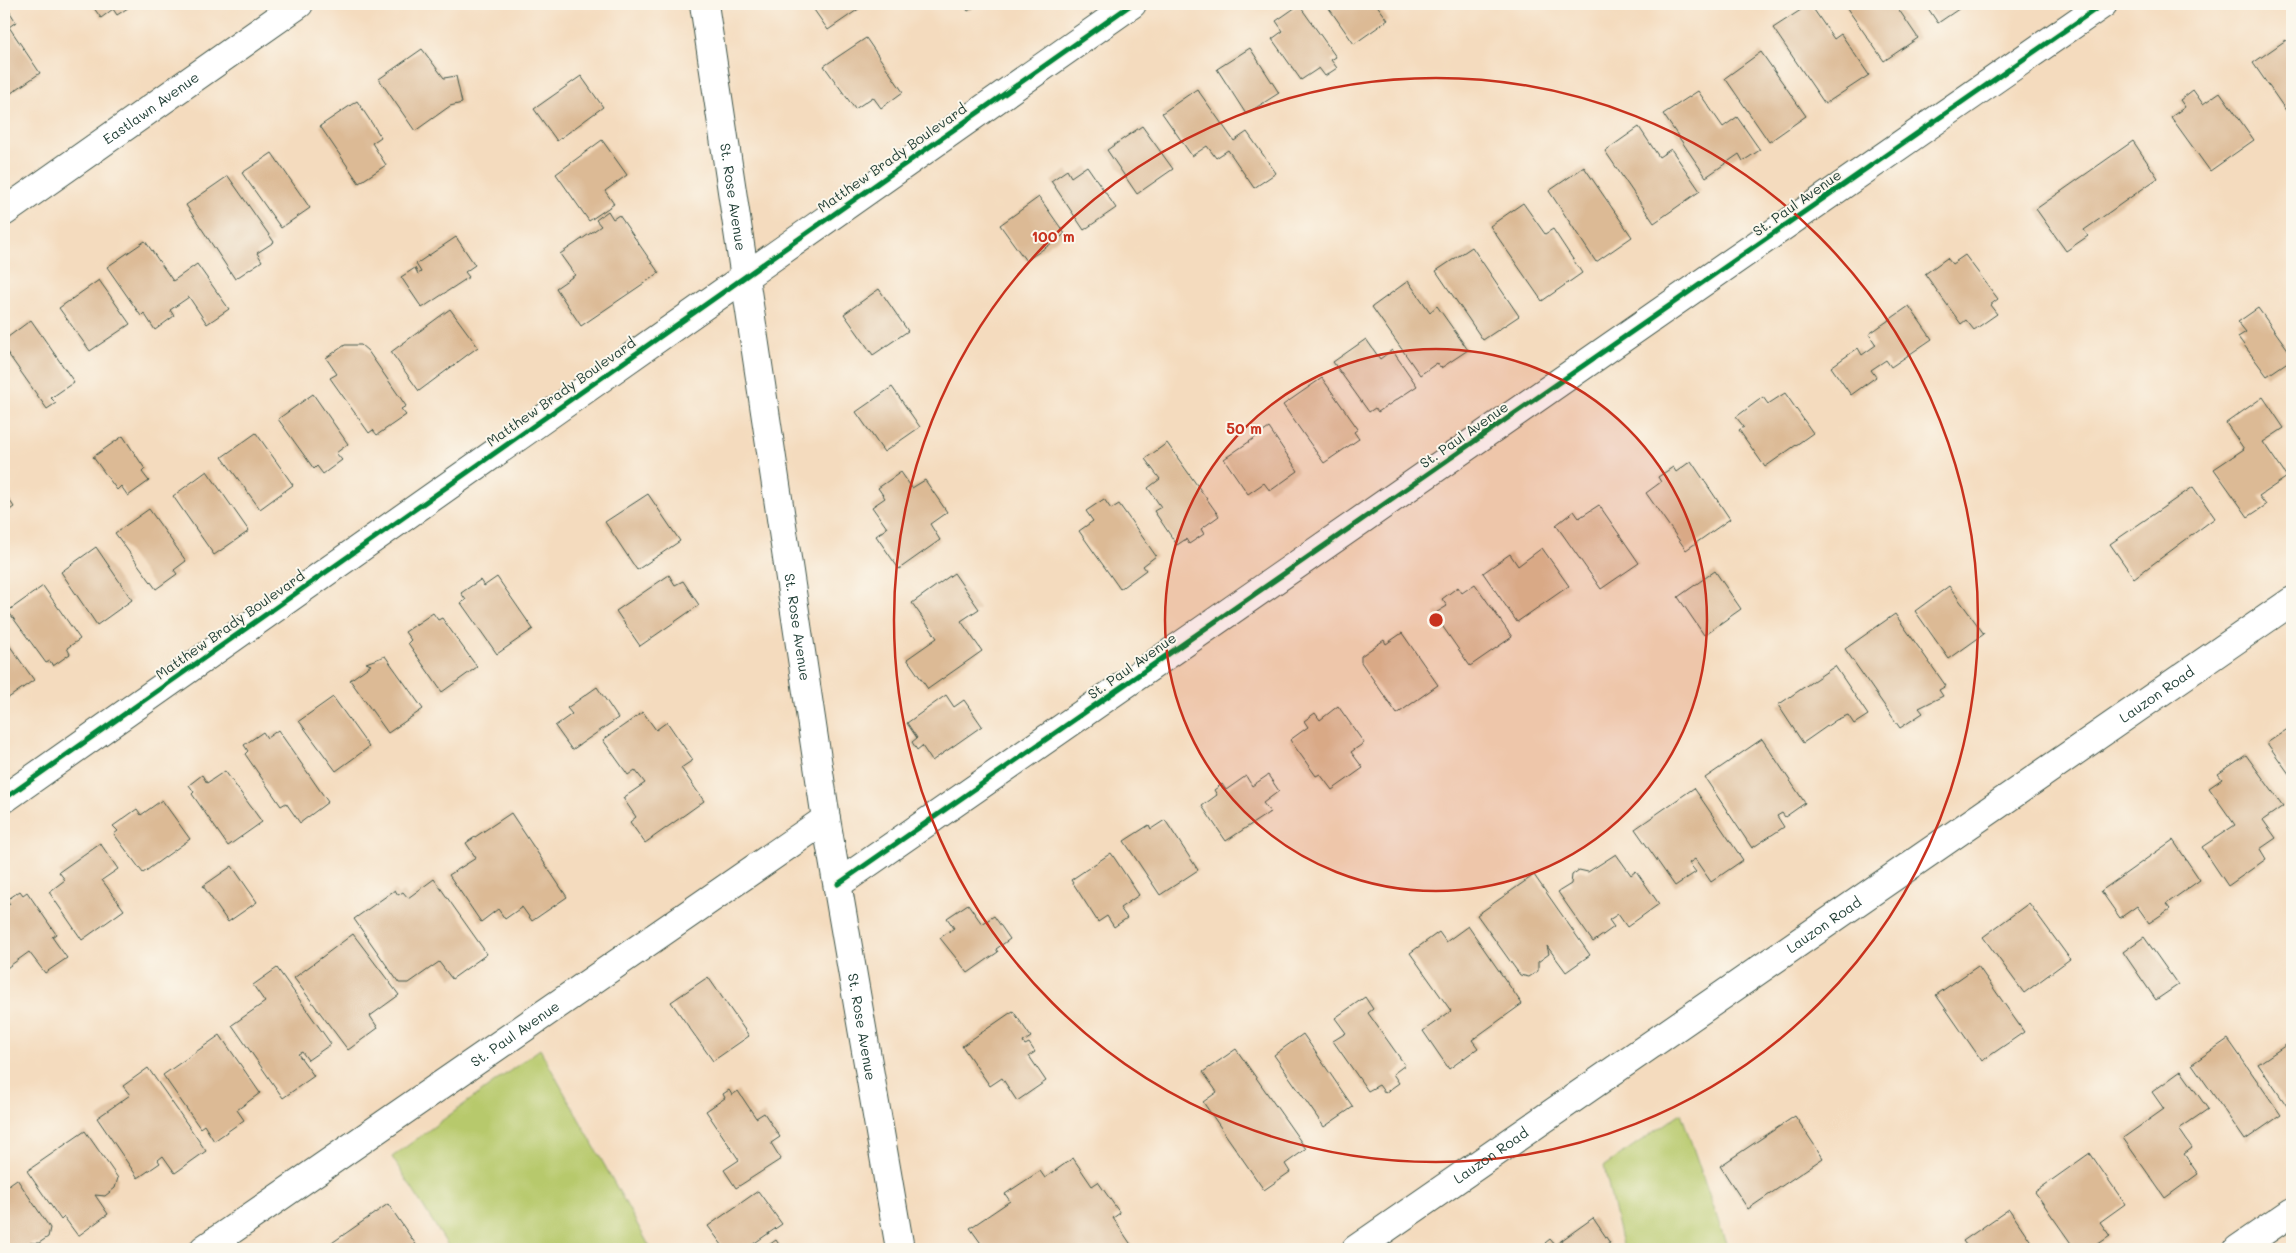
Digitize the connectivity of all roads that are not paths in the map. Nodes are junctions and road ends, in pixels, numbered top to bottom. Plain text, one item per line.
1 (299, 4) edge
2 (704, 4) edge
3 (1132, 4) edge
4 (2103, 4) edge
5 (4, 212) edge
6 (743, 277) junction
7 (2292, 601) edge
8 (4, 799) edge
9 (826, 819) junction
10 (838, 884) junction
11 (2292, 1212) edge
12 (231, 1242) edge
13 (204, 1249) edge
14 (900, 1249) edge
15 (1356, 1249) edge
16 (2238, 1249) edge

1 - 5 street, Eastlawn Avenue
2 - 6 street, St. Rose Avenue
3 - 6 street, Matthew Brady Boulevard
4 - 10 street, St. Paul Avenue
6 - 8 street, Matthew Brady Boulevard
6 - 9 street, St. Rose Avenue
7 - 15 street, Lauzon Road
9 - 10 street, St. Rose Avenue
9 - 12 street, St. Paul Avenue
10 - 14 street, St. Rose Avenue
11 - 16 street
12 - 13 street, St. Paul Avenue

